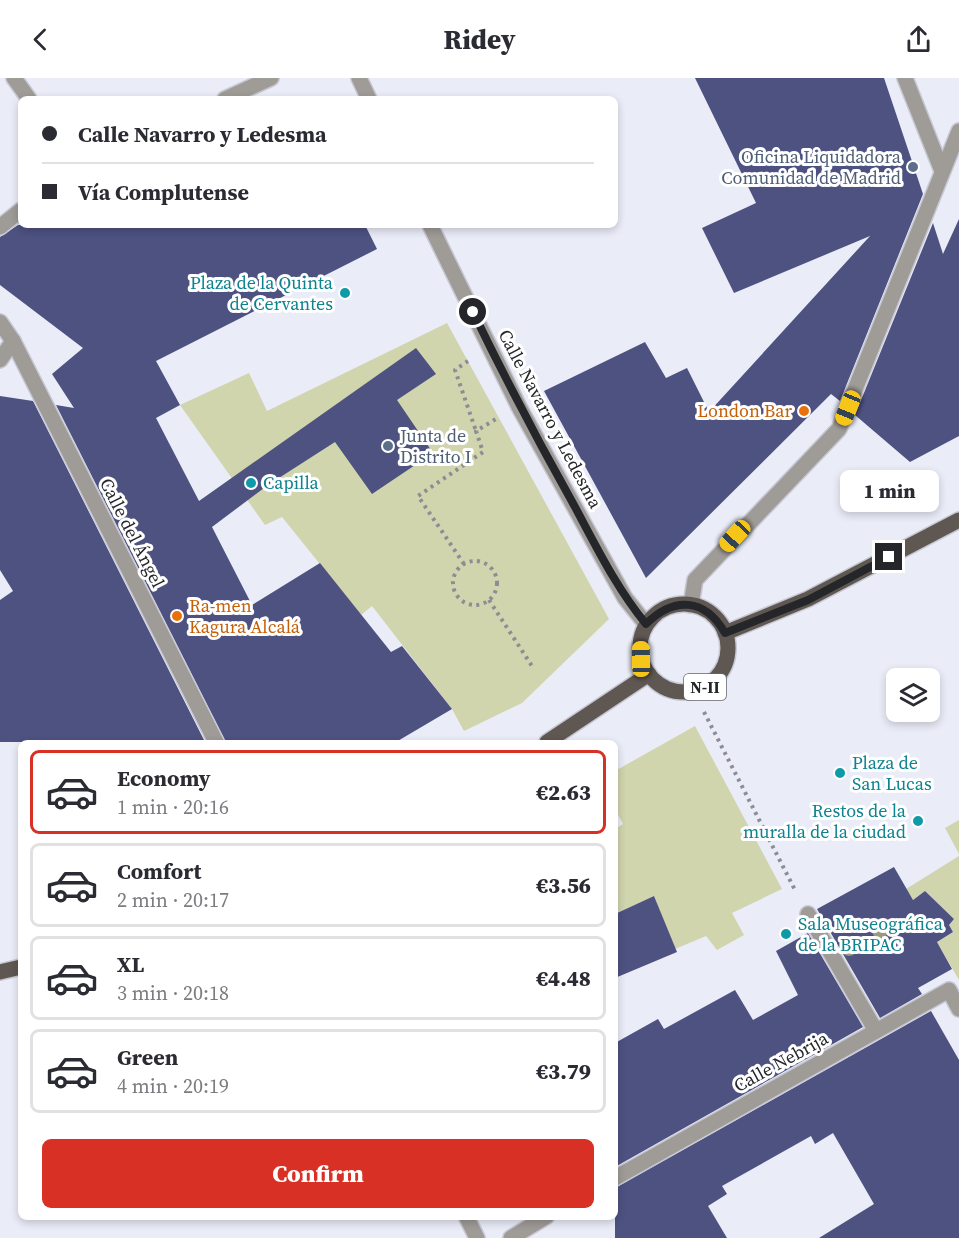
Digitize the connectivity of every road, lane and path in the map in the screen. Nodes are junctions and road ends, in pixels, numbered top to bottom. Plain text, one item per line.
1 (14, 78) edge
2 (271, 78) edge
3 (359, 78) edge
4 (905, 78) edge
5 (27, 96) edge
6 (232, 96) edge
7 (368, 96) edge
8 (959, 131) edge
9 (942, 171) junction
10 (18, 212) edge
11 (0, 226) edge
12 (431, 228) edge
13 (0, 322) edge
14 (13, 341) junction
15 (477, 354) dead end
16 (0, 360) edge
17 (500, 417) dead end
18 (476, 431) junction
19 (959, 520) edge
20 (464, 564) junction
21 (489, 600) junction
22 (691, 605) junction
23 (646, 624) junction
24 (725, 633) junction
25 (532, 666) dead end
26 (649, 674) junction
27 (704, 712) dead end
28 (215, 740) edge
29 (550, 740) edge
30 (808, 914) joint
31 (18, 968) edge
32 (0, 972) edge
33 (959, 1009) edge
34 (876, 1031) junction
35 (618, 1176) edge
36 (468, 1220) edge
37 (540, 1220) edge
38 (477, 1238) edge
39 (511, 1238) edge

1 - 5 street
2 - 6 street
3 - 7 street
4 - 9 street
8 - 9 street
9 - 22 street
10 - 11 street
12 - 23 street, Calle Navarro y Ledesma
13 - 14 street, Calle del Ángel
14 - 16 street
14 - 28 street, Calle del Ángel
15 - 18 path
17 - 18 path
18 - 20 path
19 - 24 main road
20 - 21 path
20 - 21 path
21 - 25 path
22 - 23 main road
22 - 24 main road
23 - 26 main road
24 - 26 main road, N-II
26 - 29 main road
27 - 30 path
30 - 34 street
31 - 32 main road
33 - 34 street, Calle Nebrija
34 - 35 street, Calle Nebrija
36 - 38 street
37 - 39 street

